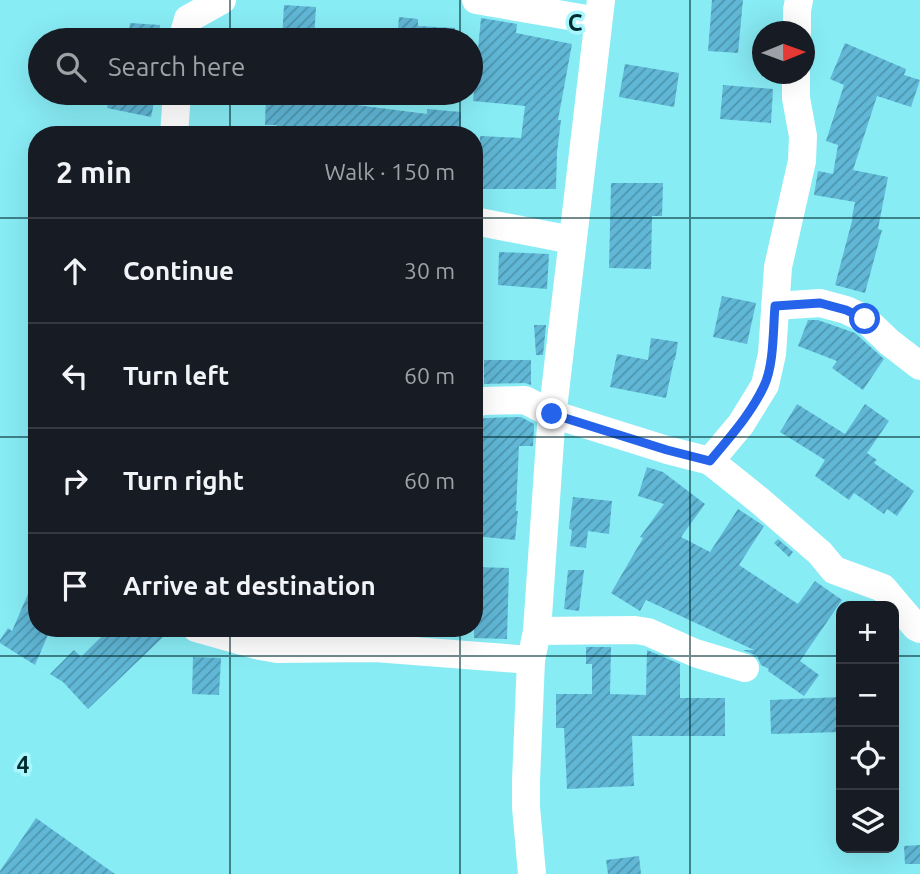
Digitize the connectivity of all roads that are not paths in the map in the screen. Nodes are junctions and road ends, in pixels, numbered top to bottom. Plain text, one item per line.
1 (222, 0) edge
2 (476, 0) edge
3 (799, 0) edge
4 (599, 10) edge
5 (186, 20) edge
6 (797, 21) edge
7 (796, 84) edge
8 (176, 105) edge
9 (175, 126) edge
10 (483, 223) edge
11 (572, 240) junction
12 (775, 306) junction
13 (920, 366) edge
14 (483, 401) edge
15 (552, 414) junction
16 (710, 461) junction
17 (920, 629) edge
18 (537, 631) junction
19 (228, 637) edge
20 (531, 660) junction
21 (746, 668) dead end
22 (532, 874) edge

1 - 5 street
2 - 4 street
3 - 6 street
4 - 11 street
7 - 12 street
8 - 9 street
10 - 11 street
11 - 15 street
12 - 13 street
12 - 16 street
14 - 15 street
15 - 16 street
15 - 18 street
16 - 17 street
18 - 20 street
18 - 21 street
19 - 20 street
20 - 22 street

